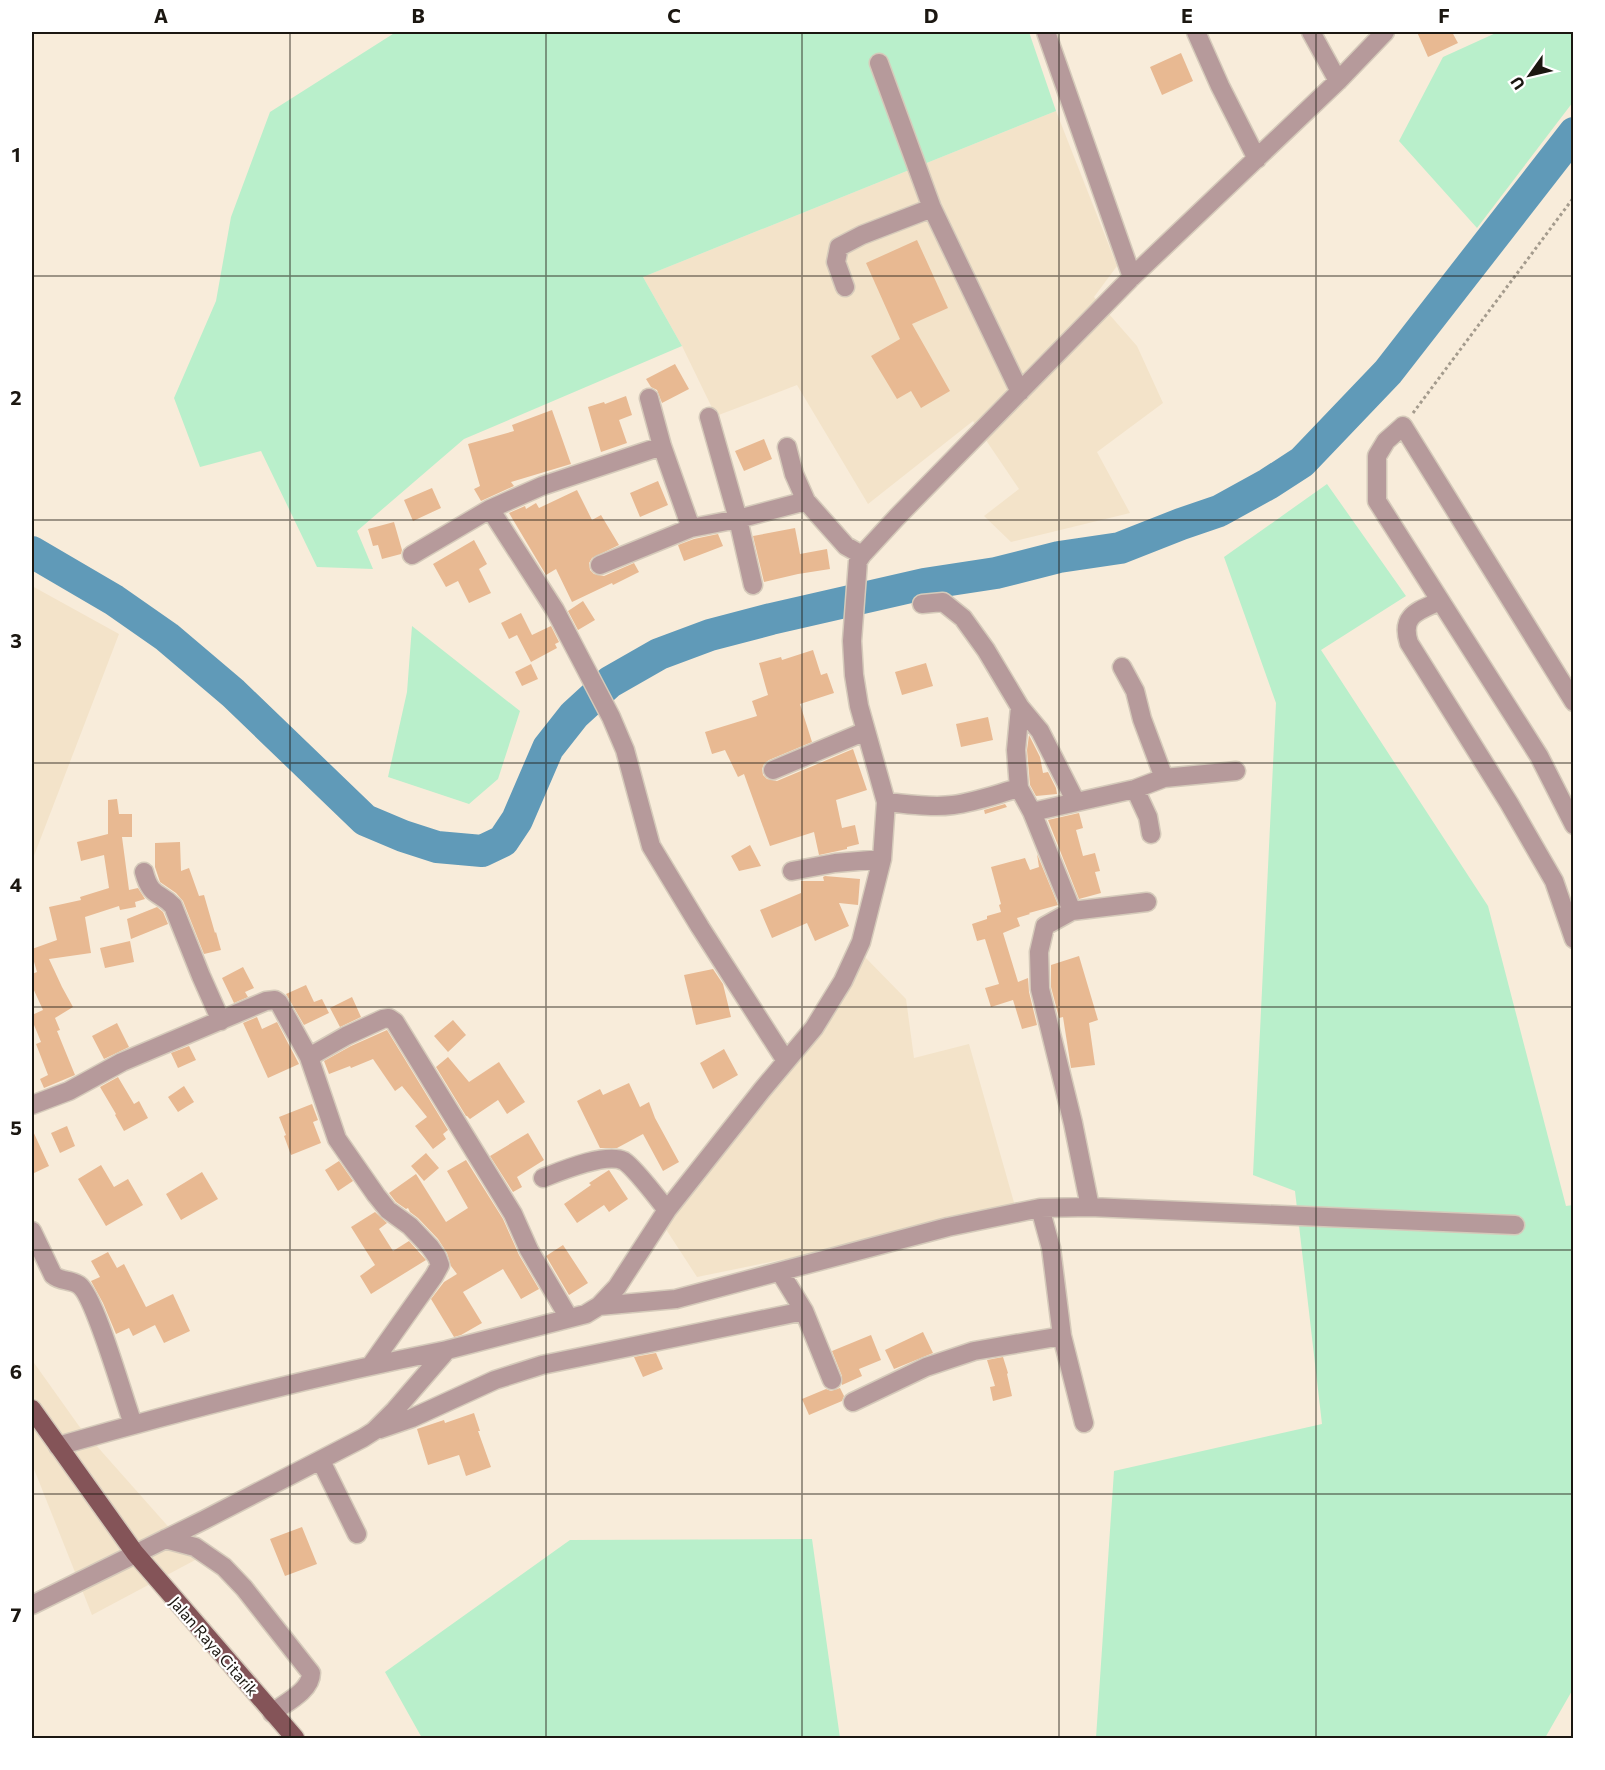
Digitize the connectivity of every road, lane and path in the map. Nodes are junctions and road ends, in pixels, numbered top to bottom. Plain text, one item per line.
1 (1046, 32) edge
2 (1196, 32) edge
3 (1311, 32) edge
4 (1385, 32) edge
5 (879, 63) dead end
6 (1338, 81) junction
7 (1257, 159) junction
8 (1574, 197) edge
9 (932, 208) junction
10 (1132, 277) junction
11 (845, 287) dead end
12 (1020, 392) junction
13 (649, 398) dead end
14 (709, 417) dead end
15 (1403, 426) junction
16 (662, 446) junction
17 (787, 447) dead end
18 (806, 501) junction
19 (490, 508) junction
20 (738, 519) junction
21 (691, 528) junction
22 (412, 555) dead end
23 (860, 558) junction
24 (600, 565) dead end
25 (753, 585) dead end
26 (1440, 601) junction
27 (922, 604) dead end
28 (1122, 666) dead end
29 (1574, 702) edge
30 (1020, 707) junction
31 (866, 731) junction
32 (773, 770) dead end
33 (1236, 771) dead end
34 (1164, 778) junction
35 (1018, 788) junction
36 (1135, 789) junction
37 (886, 802) junction
38 (1076, 802) junction
39 (1032, 812) junction
40 (1574, 825) edge
41 (1151, 834) dead end
42 (882, 860) junction
43 (792, 871) dead end
44 (144, 872) dead end
45 (1147, 902) dead end
46 (1072, 911) junction
47 (1574, 939) edge
48 (221, 1021) junction
49 (309, 1057) junction
50 (786, 1061) junction
51 (32, 1105) edge
52 (543, 1178) dead end
53 (1090, 1207) junction
54 (667, 1210) junction
55 (1042, 1215) junction
56 (1515, 1225) dead end
57 (32, 1231) edge
58 (782, 1277) junction
59 (800, 1304) junction
60 (599, 1306) junction
61 (569, 1318) junction
62 (1062, 1336) junction
63 (447, 1350) junction
64 (372, 1365) junction
65 (832, 1380) dead end
66 (853, 1402) dead end
67 (32, 1409) edge
68 (1084, 1423) dead end
69 (133, 1425) junction
70 (374, 1431) junction
71 (58, 1446) junction
72 (321, 1461) junction
73 (357, 1534) dead end
74 (165, 1539) junction
75 (135, 1553) junction
76 (32, 1605) edge
77 (272, 1713) junction
78 (295, 1738) edge

1 - 10 street
2 - 7 street
3 - 6 street
4 - 6 street
5 - 9 street
6 - 7 street
7 - 10 street
8 - 15 path
9 - 11 street
9 - 12 street
10 - 12 street
12 - 23 street
13 - 16 street
14 - 20 street
15 - 26 street
15 - 29 street
16 - 19 street
16 - 21 street
17 - 18 street
18 - 20 street
18 - 23 street
19 - 22 street
19 - 50 street
20 - 21 street
20 - 25 street
21 - 24 street
23 - 31 street
26 - 40 street
26 - 47 street
27 - 30 street
28 - 34 street
30 - 35 street
30 - 38 street
31 - 32 street
31 - 37 street
33 - 34 street
34 - 36 street
35 - 37 street
35 - 39 street
36 - 38 street
36 - 41 street
37 - 42 street
38 - 39 street
39 - 46 street
42 - 43 street
42 - 50 street
44 - 48 street
45 - 46 street
46 - 53 street
48 - 49 street
48 - 51 street
49 - 61 street
49 - 64 street
50 - 54 street
52 - 54 street
53 - 55 street
53 - 56 street
54 - 60 street
55 - 58 street
55 - 62 street
57 - 69 street
58 - 59 street
58 - 60 street
59 - 65 street
59 - 70 street
60 - 61 street
61 - 63 street
62 - 66 street
62 - 68 street
63 - 64 street
63 - 70 street
64 - 69 street
67 - 71 main road, Jalan Raya Citarik
69 - 71 street
70 - 72 street
71 - 75 main road, Jalan Raya Citarik
72 - 73 street
72 - 74 street
74 - 75 street
74 - 77 street
75 - 76 street
75 - 77 main road, Jalan Raya Citarik
77 - 78 main road, Jalan Raya Citarik

